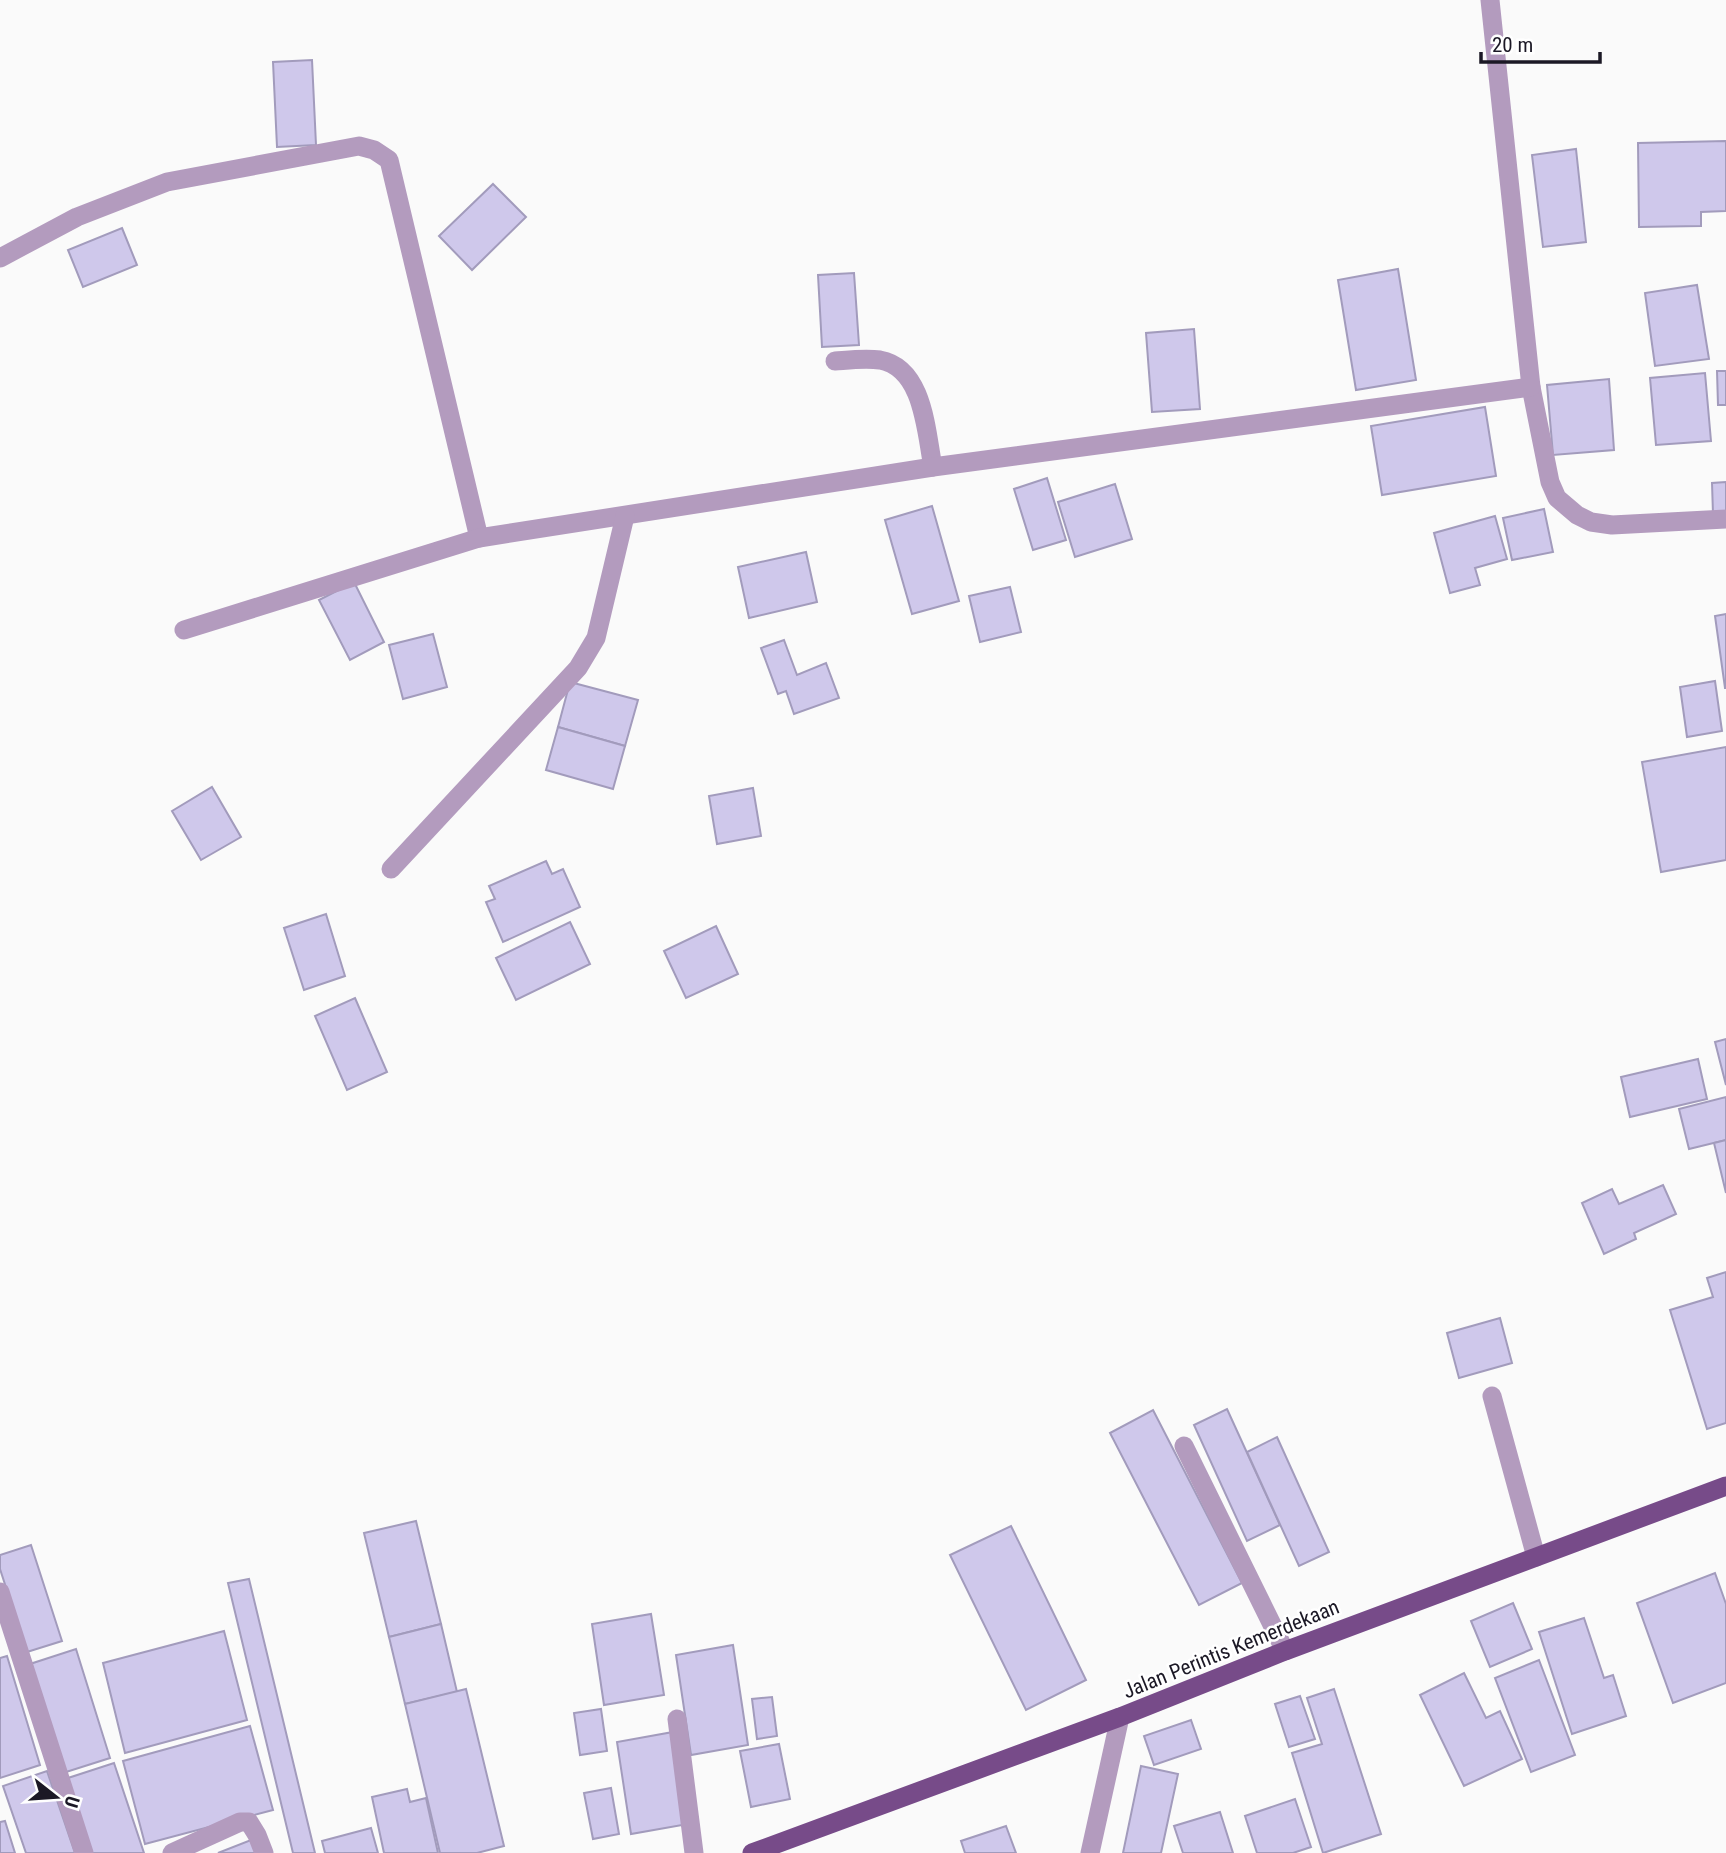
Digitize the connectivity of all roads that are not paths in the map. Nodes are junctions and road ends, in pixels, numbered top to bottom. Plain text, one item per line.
1 (1490, 0) edge
2 (0, 258) edge
3 (835, 361) dead end
4 (1531, 387) junction
5 (933, 467) junction
6 (618, 517) junction
7 (1726, 519) edge
8 (488, 537) junction
9 (184, 630) dead end
10 (391, 869) dead end
11 (1492, 1396) dead end
12 (1184, 1446) dead end
13 (1726, 1486) edge
14 (1536, 1557) junction
15 (0, 1592) edge
16 (1285, 1651) junction
17 (1120, 1717) junction
18 (677, 1719) dead end
19 (84, 1853) edge
20 (172, 1853) edge
21 (264, 1853) edge
22 (694, 1853) edge
23 (752, 1853) edge
24 (1090, 1853) edge

1 - 4 street
2 - 8 street
3 - 5 street
4 - 5 street
4 - 7 street
5 - 6 street
6 - 8 street
6 - 10 street
8 - 9 street
11 - 14 street
12 - 16 street
13 - 14 main road, Jalan Perintis Kemerdekaan
14 - 16 main road, Jalan Perintis Kemerdekaan
15 - 19 street
16 - 17 main road, Jalan Perintis Kemerdekaan
17 - 23 main road, Jalan Perintis Kemerdekaan
17 - 24 street
18 - 22 street
20 - 21 street

